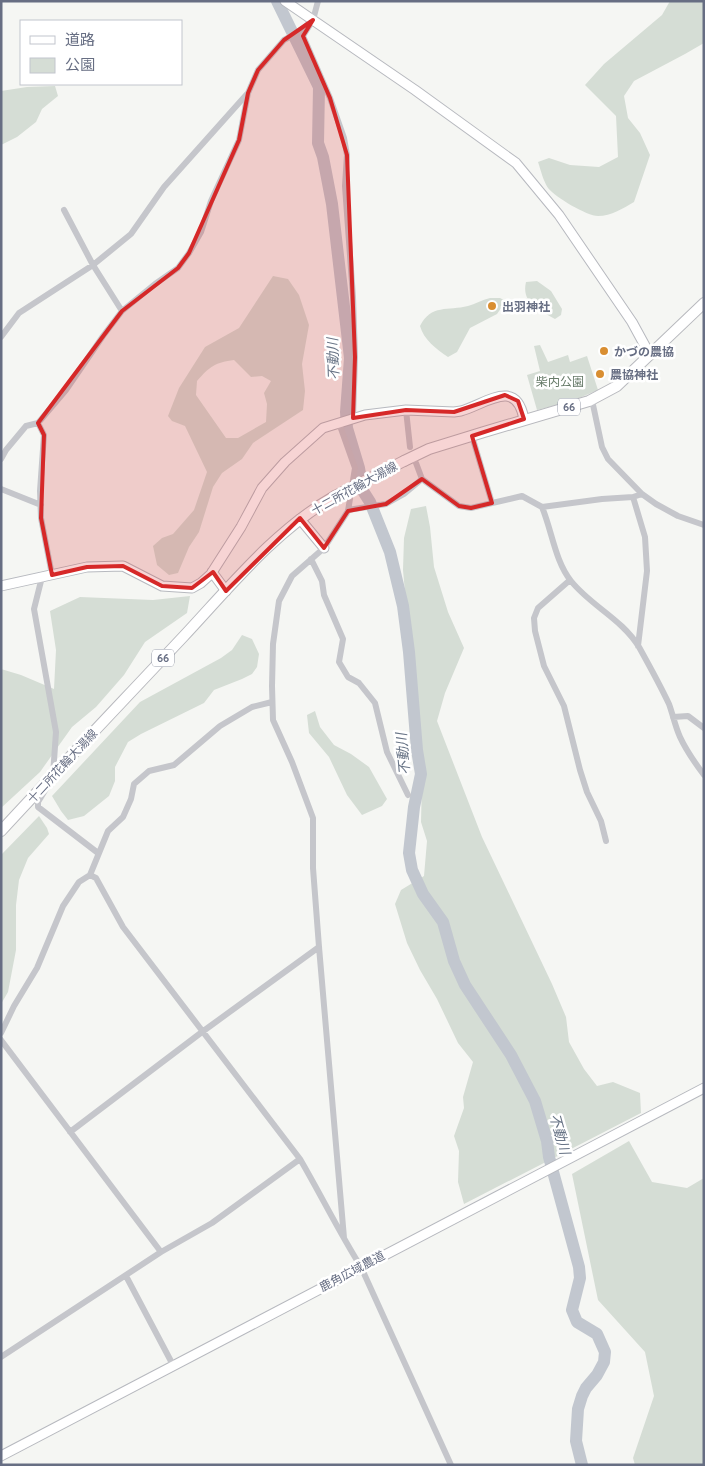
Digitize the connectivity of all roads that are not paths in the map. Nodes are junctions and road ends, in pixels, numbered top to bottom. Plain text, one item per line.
1 (318, 1) edge
2 (286, 2) edge
3 (313, 20) junction
4 (248, 93) junction
5 (64, 210) dead end
6 (93, 265) junction
7 (704, 303) edge
8 (122, 312) junction
9 (1, 337) edge
10 (650, 354) junction
11 (592, 400) junction
12 (406, 410) junction
13 (524, 419) junction
14 (346, 420) junction
15 (38, 423) junction
16 (472, 436) junction
17 (410, 447) dead end
18 (4, 448) edge
19 (1, 459) edge
20 (416, 462) dead end
21 (422, 479) junction
22 (1, 489) edge
23 (642, 494) junction
24 (633, 497) junction
25 (492, 503) junction
26 (41, 505) junction
27 (542, 507) junction
28 (348, 510) junction
29 (300, 519) junction
30 (704, 525) edge
31 (324, 548) junction
32 (311, 559) junction
33 (212, 572) junction
34 (52, 575) junction
35 (42, 577) junction
36 (570, 580) junction
37 (1, 586) edge
38 (226, 592) junction
39 (638, 646) junction
40 (272, 702) junction
41 (673, 717) junction
42 (704, 728) edge
43 (704, 775) edge
44 (52, 776) junction
45 (408, 796) dead end
46 (1, 831) edge
47 (606, 842) dead end
48 (98, 853) junction
49 (90, 875) junction
50 (318, 947) junction
51 (202, 1032) junction
52 (1, 1033) edge
53 (1, 1040) edge
54 (704, 1088) edge
55 (70, 1132) junction
56 (300, 1159) junction
57 (344, 1238) junction
58 (161, 1252) junction
59 (362, 1267) junction
60 (126, 1276) junction
61 (1, 1357) edge
62 (174, 1365) junction
63 (1, 1456) edge
64 (451, 1465) edge

1 - 3 street
2 - 3 street
3 - 4 street
3 - 10 street
3 - 14 street
4 - 6 street
4 - 8 street
5 - 6 street
6 - 8 street
6 - 9 street
7 - 10 main road, 十二所花輪大湯線 / 66
8 - 15 street
10 - 11 main road, 十二所花輪大湯線 / 66
11 - 13 main road, 十二所花輪大湯線 / 66
11 - 23 street
12 - 13 street
12 - 14 street
12 - 17 street
13 - 16 main road, 十二所花輪大湯線 / 66
14 - 28 street
14 - 33 street
15 - 18 street
15 - 26 street
16 - 25 street
16 - 29 main road, 十二所花輪大湯線 / 66, bridge
18 - 19 street
20 - 21 street
21 - 25 street
21 - 28 street
22 - 26 street
23 - 24 street
23 - 30 street
24 - 27 street
24 - 39 street
25 - 27 street
26 - 34 street
27 - 36 street
28 - 31 street
29 - 31 street
29 - 38 main road, 十二所花輪大湯線 / 66
31 - 32 street
32 - 40 street
32 - 45 street
33 - 34 street
33 - 38 street
34 - 35 street
35 - 37 street
35 - 44 street
36 - 39 street
36 - 47 street
38 - 44 main road, 十二所花輪大湯線 / 66
39 - 41 street
40 - 48 street
40 - 50 street
41 - 42 street
41 - 43 street
44 - 46 main road, 十二所花輪大湯線 / 66
44 - 48 street
48 - 49 street
49 - 51 street
49 - 52 street
50 - 51 street
50 - 57 street
51 - 55 street
51 - 56 street
53 - 55 street
54 - 59 street, 鹿角広域農道
55 - 58 street
56 - 57 street
56 - 58 street
57 - 59 street
58 - 60 street
59 - 62 street, 鹿角広域農道
59 - 64 street
60 - 61 street
60 - 62 street
62 - 63 street, 鹿角広域農道

